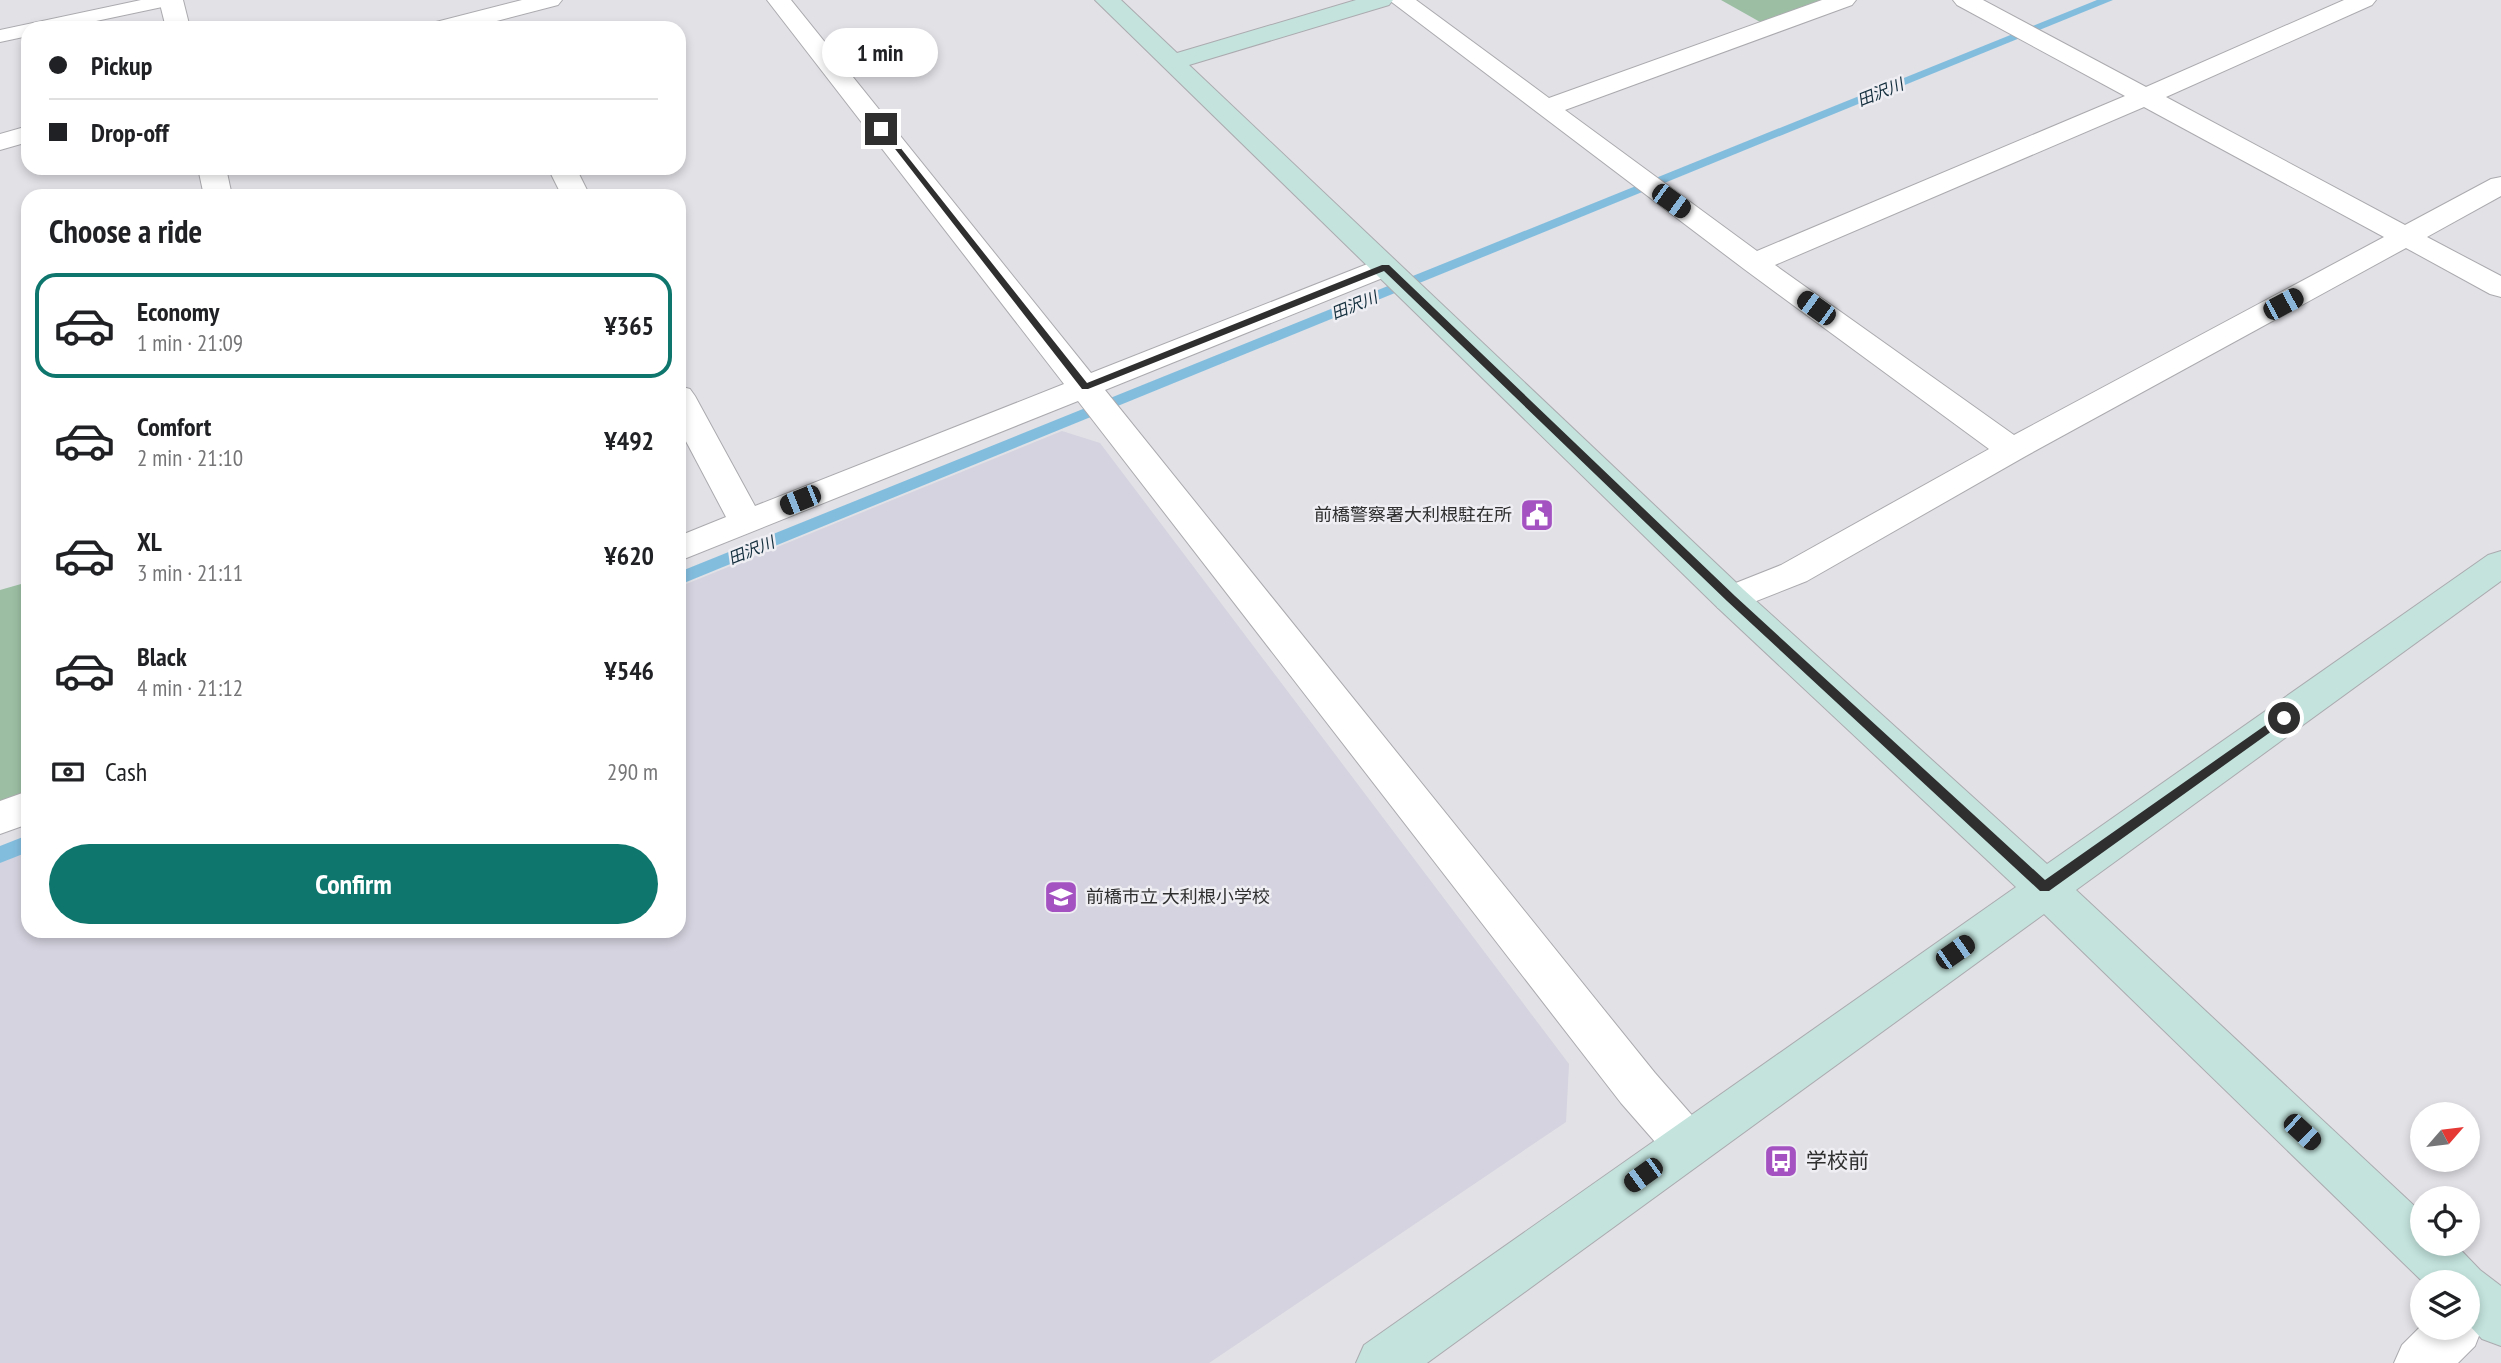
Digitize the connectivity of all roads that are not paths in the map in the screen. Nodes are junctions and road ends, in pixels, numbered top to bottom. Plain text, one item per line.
1 (169, 0) edge
2 (550, 0) edge
3 (779, 0) edge
4 (1107, 0) edge
5 (1381, 0) edge
6 (1401, 0) edge
7 (1844, 0) edge
8 (1965, 0) edge
9 (2364, 0) edge
10 (70, 21) edge
11 (176, 21) edge
12 (492, 21) edge
13 (21, 32) edge
14 (0, 36) edge
15 (1174, 61) junction
16 (2145, 97) junction
17 (1546, 108) junction
18 (21, 136) edge
19 (0, 142) edge
20 (2501, 185) edge
21 (2406, 237) junction
22 (1754, 263) junction
23 (1385, 267) junction
24 (2501, 288) edge
25 (1085, 387) junction
26 (686, 410) edge
27 (2012, 450) junction
28 (749, 521) junction
29 (686, 546) edge
30 (2501, 563) edge
31 (1731, 599) junction
32 (21, 810) edge
33 (0, 818) edge
34 (2045, 888) junction
35 (1687, 1144) junction
36 (2441, 1270) edge
37 (2442, 1340) edge
38 (1383, 1363) edge
39 (2421, 1363) edge

1 - 10 lane
1 - 11 street
2 - 12 street
3 - 25 street
4 - 15 street
5 - 15 street
6 - 17 street
7 - 17 street
8 - 16 street
9 - 16 street
13 - 14 lane
15 - 23 street
16 - 21 street
16 - 22 street
17 - 22 street
18 - 19 street
20 - 21 street
21 - 24 street
21 - 27 street
22 - 27 street
23 - 25 street
23 - 31 street
25 - 28 street
25 - 35 street
26 - 28 street
27 - 31 street
28 - 29 street
30 - 34 street
31 - 34 street
32 - 33 street
34 - 35 street
34 - 36 street
35 - 38 street
37 - 39 street

